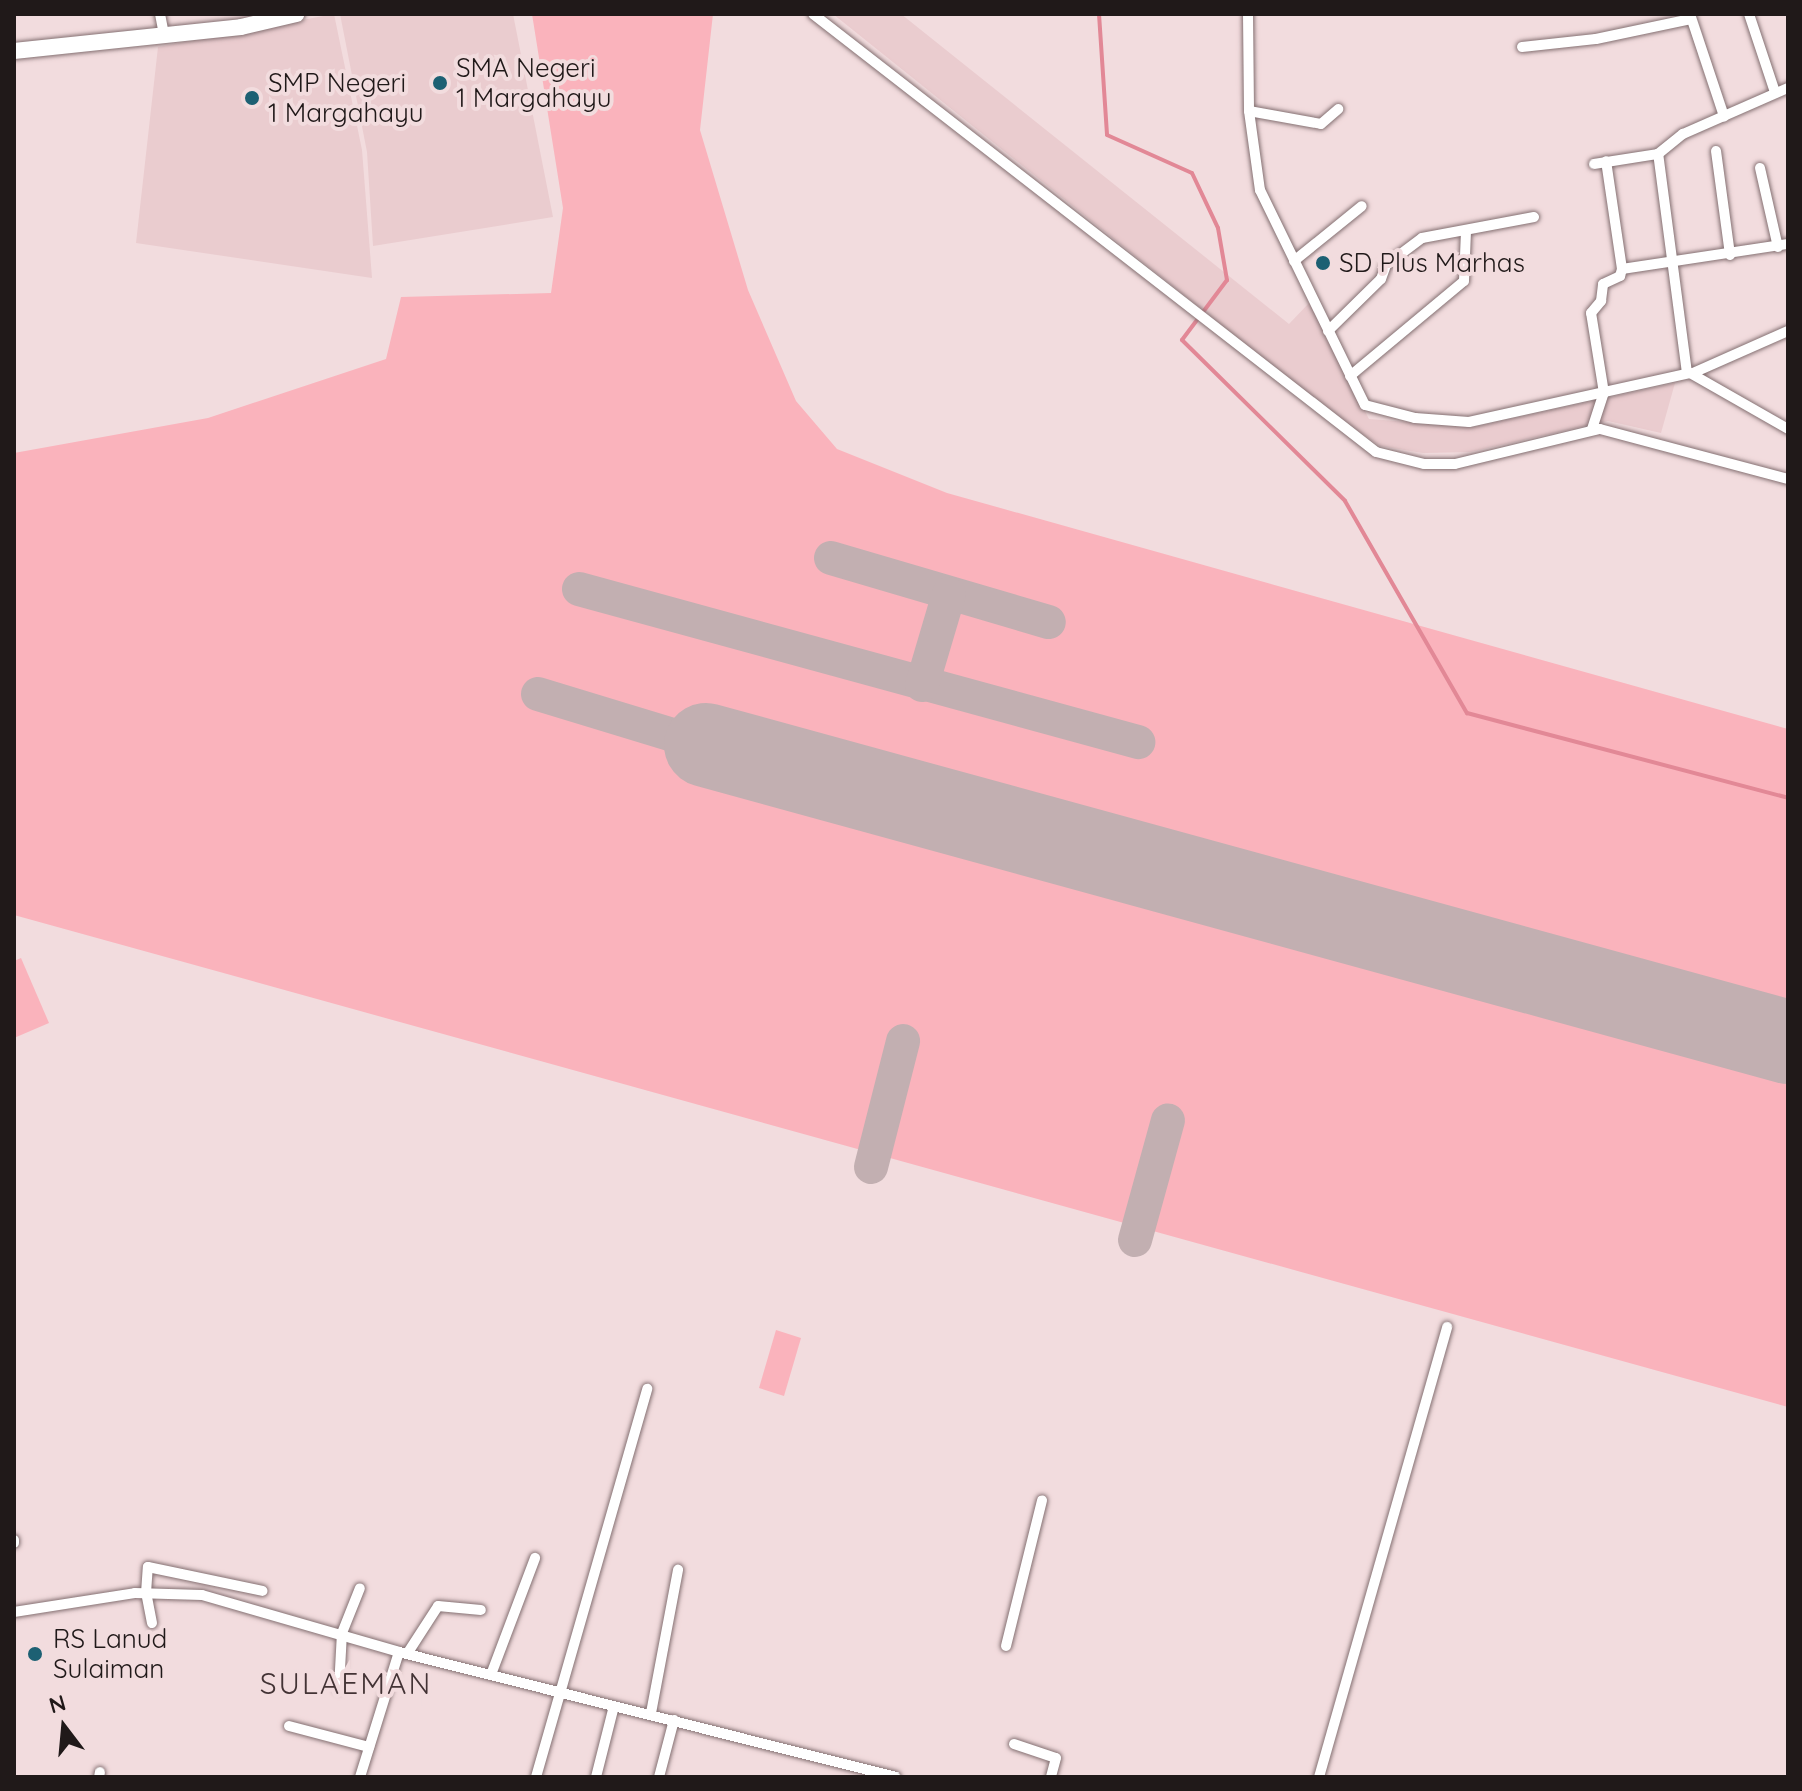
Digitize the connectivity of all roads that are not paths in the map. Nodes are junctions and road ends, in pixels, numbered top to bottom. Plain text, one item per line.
1 (160, 14) edge
2 (297, 14) edge
3 (813, 14) edge
4 (1248, 14) edge
5 (1749, 14) edge
6 (1690, 16) edge
7 (164, 35) junction
8 (1522, 47) dead end
9 (14, 51) edge
10 (1788, 88) edge
11 (1775, 92) junction
12 (1338, 109) dead end
13 (1249, 111) junction
14 (1724, 116) junction
15 (1716, 151) dead end
16 (1658, 154) junction
17 (1606, 161) junction
18 (1594, 164) dead end
19 (1760, 168) dead end
20 (1362, 206) dead end
21 (1534, 217) dead end
22 (1466, 231) junction
23 (1783, 245) edge
24 (1730, 255) junction
25 (1294, 261) junction
26 (1669, 264) junction
27 (1622, 269) junction
28 (1328, 331) junction
29 (1788, 331) edge
30 (1690, 373) junction
31 (1350, 376) junction
32 (1604, 393) junction
33 (1592, 429) junction
34 (1788, 429) edge
35 (1788, 479) edge
36 (1447, 1327) dead end
37 (647, 1389) dead end
38 (1042, 1500) dead end
39 (535, 1558) dead end
40 (678, 1570) dead end
41 (360, 1588) dead end
42 (263, 1591) dead end
43 (146, 1593) junction
44 (481, 1610) dead end
45 (14, 1612) edge
46 (152, 1623) dead end
47 (342, 1633) junction
48 (1006, 1646) dead end
49 (403, 1653) junction
50 (492, 1672) junction
51 (339, 1688) dead end
52 (560, 1692) junction
53 (614, 1706) junction
54 (651, 1713) junction
55 (674, 1720) junction
56 (289, 1726) dead end
57 (1014, 1744) dead end
58 (369, 1747) junction
59 (360, 1777) edge
60 (536, 1777) edge
61 (596, 1777) edge
62 (659, 1777) edge
63 (896, 1777) edge
64 (1051, 1777) edge
65 (1319, 1777) edge

1 - 7 street
2 - 7 main road
3 - 33 street
4 - 13 street
5 - 11 street
6 - 8 street
6 - 14 street
7 - 9 main road
10 - 11 street
11 - 14 street
12 - 13 street
13 - 25 street
14 - 16 street
15 - 24 street
16 - 17 street
16 - 26 street
17 - 18 street
17 - 27 street
19 - 23 street
20 - 25 street
21 - 22 street
22 - 28 street
22 - 31 street
23 - 24 street
24 - 26 street
25 - 28 street
26 - 27 street
26 - 30 street
27 - 32 street
28 - 31 street
29 - 30 street
30 - 32 street
30 - 34 street
31 - 32 street
32 - 33 street
33 - 35 street
36 - 65 street
37 - 52 street
38 - 48 street
39 - 50 street
40 - 54 street
41 - 47 street
42 - 43 street
43 - 45 street
43 - 46 street
43 - 47 street
44 - 49 street
47 - 49 street
47 - 51 street
49 - 50 street
49 - 58 street
50 - 52 street
52 - 53 street
52 - 60 street
53 - 54 street
53 - 61 street
54 - 55 street
55 - 62 street
55 - 63 street
56 - 58 street
57 - 64 street
58 - 59 street

